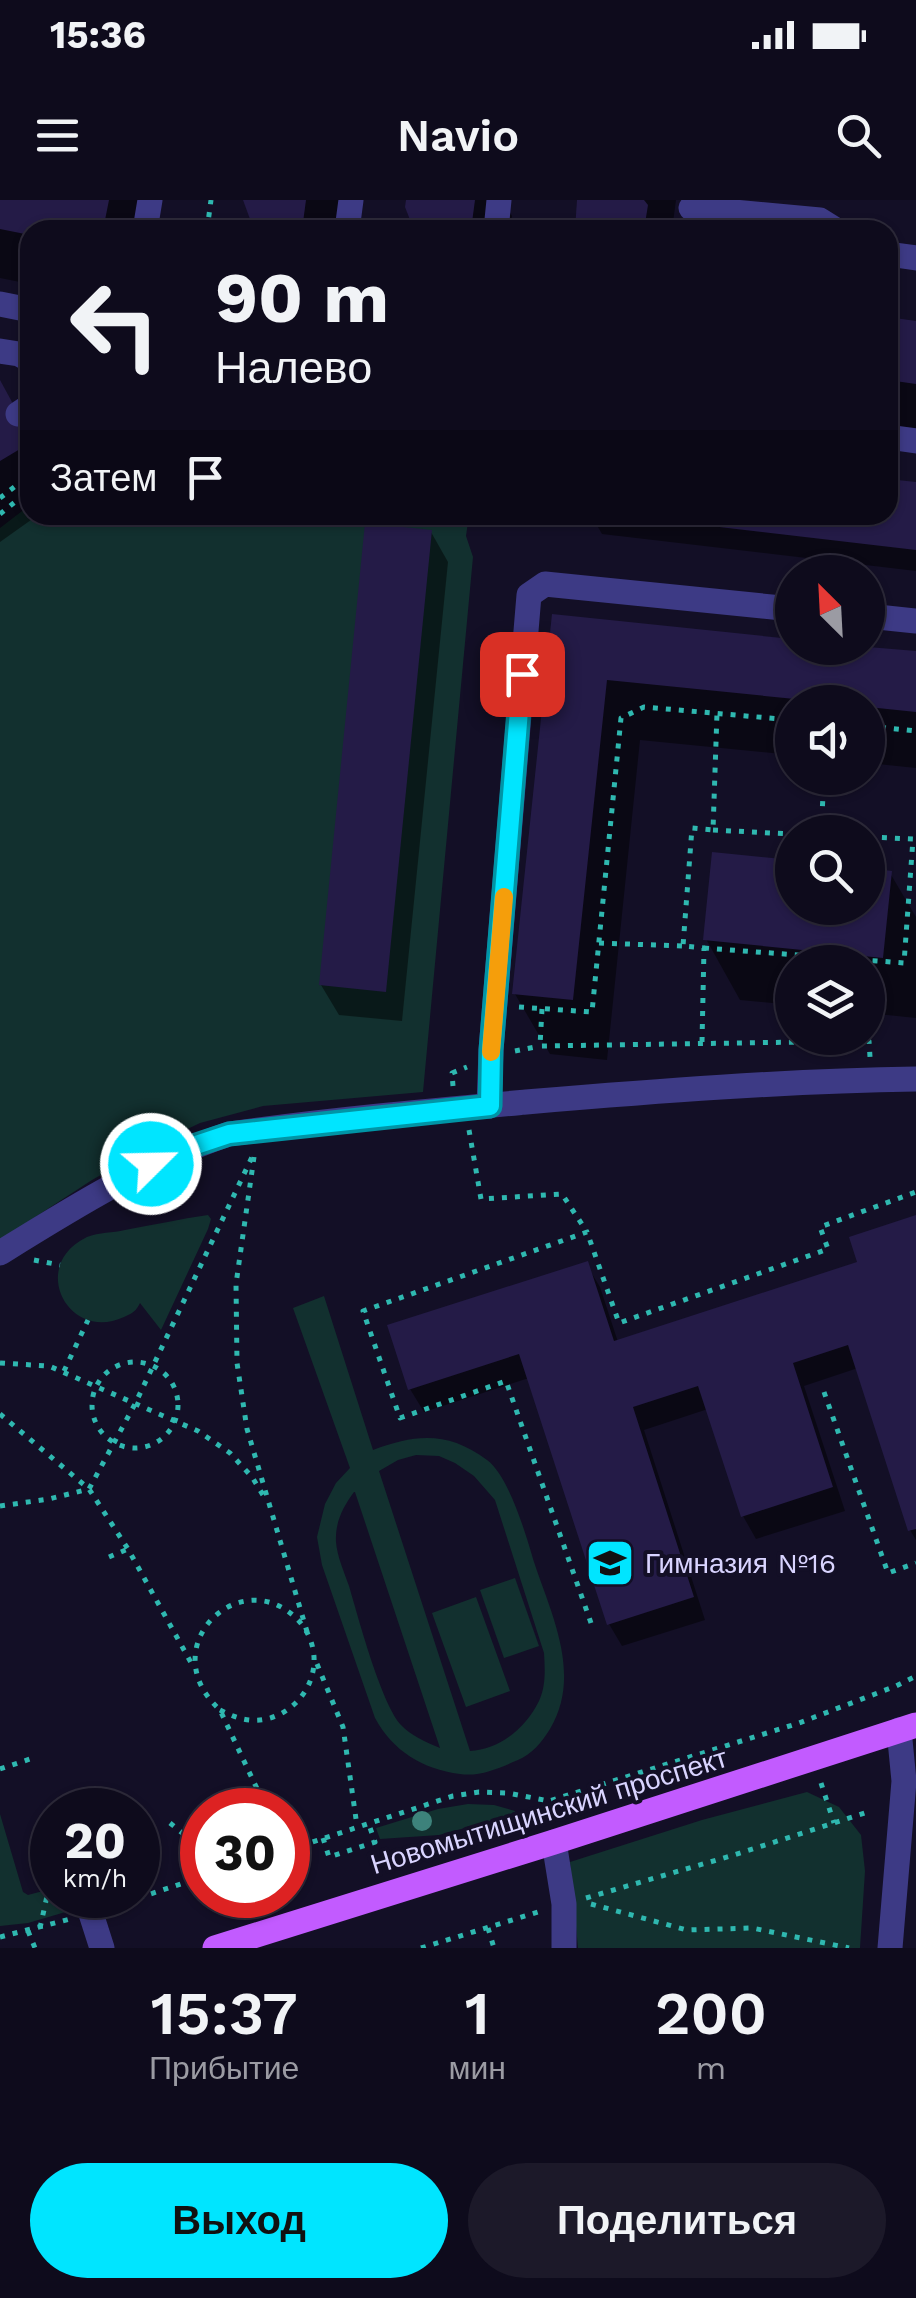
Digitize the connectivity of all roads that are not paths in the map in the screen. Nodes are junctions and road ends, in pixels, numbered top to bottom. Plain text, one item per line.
1 (691, 213) edge
2 (820, 220) edge
3 (775, 606) edge
4 (885, 618) edge
5 (916, 621) edge
6 (916, 1079) edge
7 (490, 1106) junction
8 (11, 1259) edge
9 (910, 1725) edge
10 (554, 1842) junction
11 (92, 1918) edge
12 (102, 1948) edge
13 (216, 1948) edge
14 (564, 1948) edge
15 (890, 1948) edge

1 - 2 street
3 - 7 street
4 - 5 street
6 - 7 street
7 - 8 street
9 - 10 main road, Новомытищинский проспект
9 - 15 street
10 - 13 main road, Новомытищинский проспект
10 - 14 street
11 - 12 street

